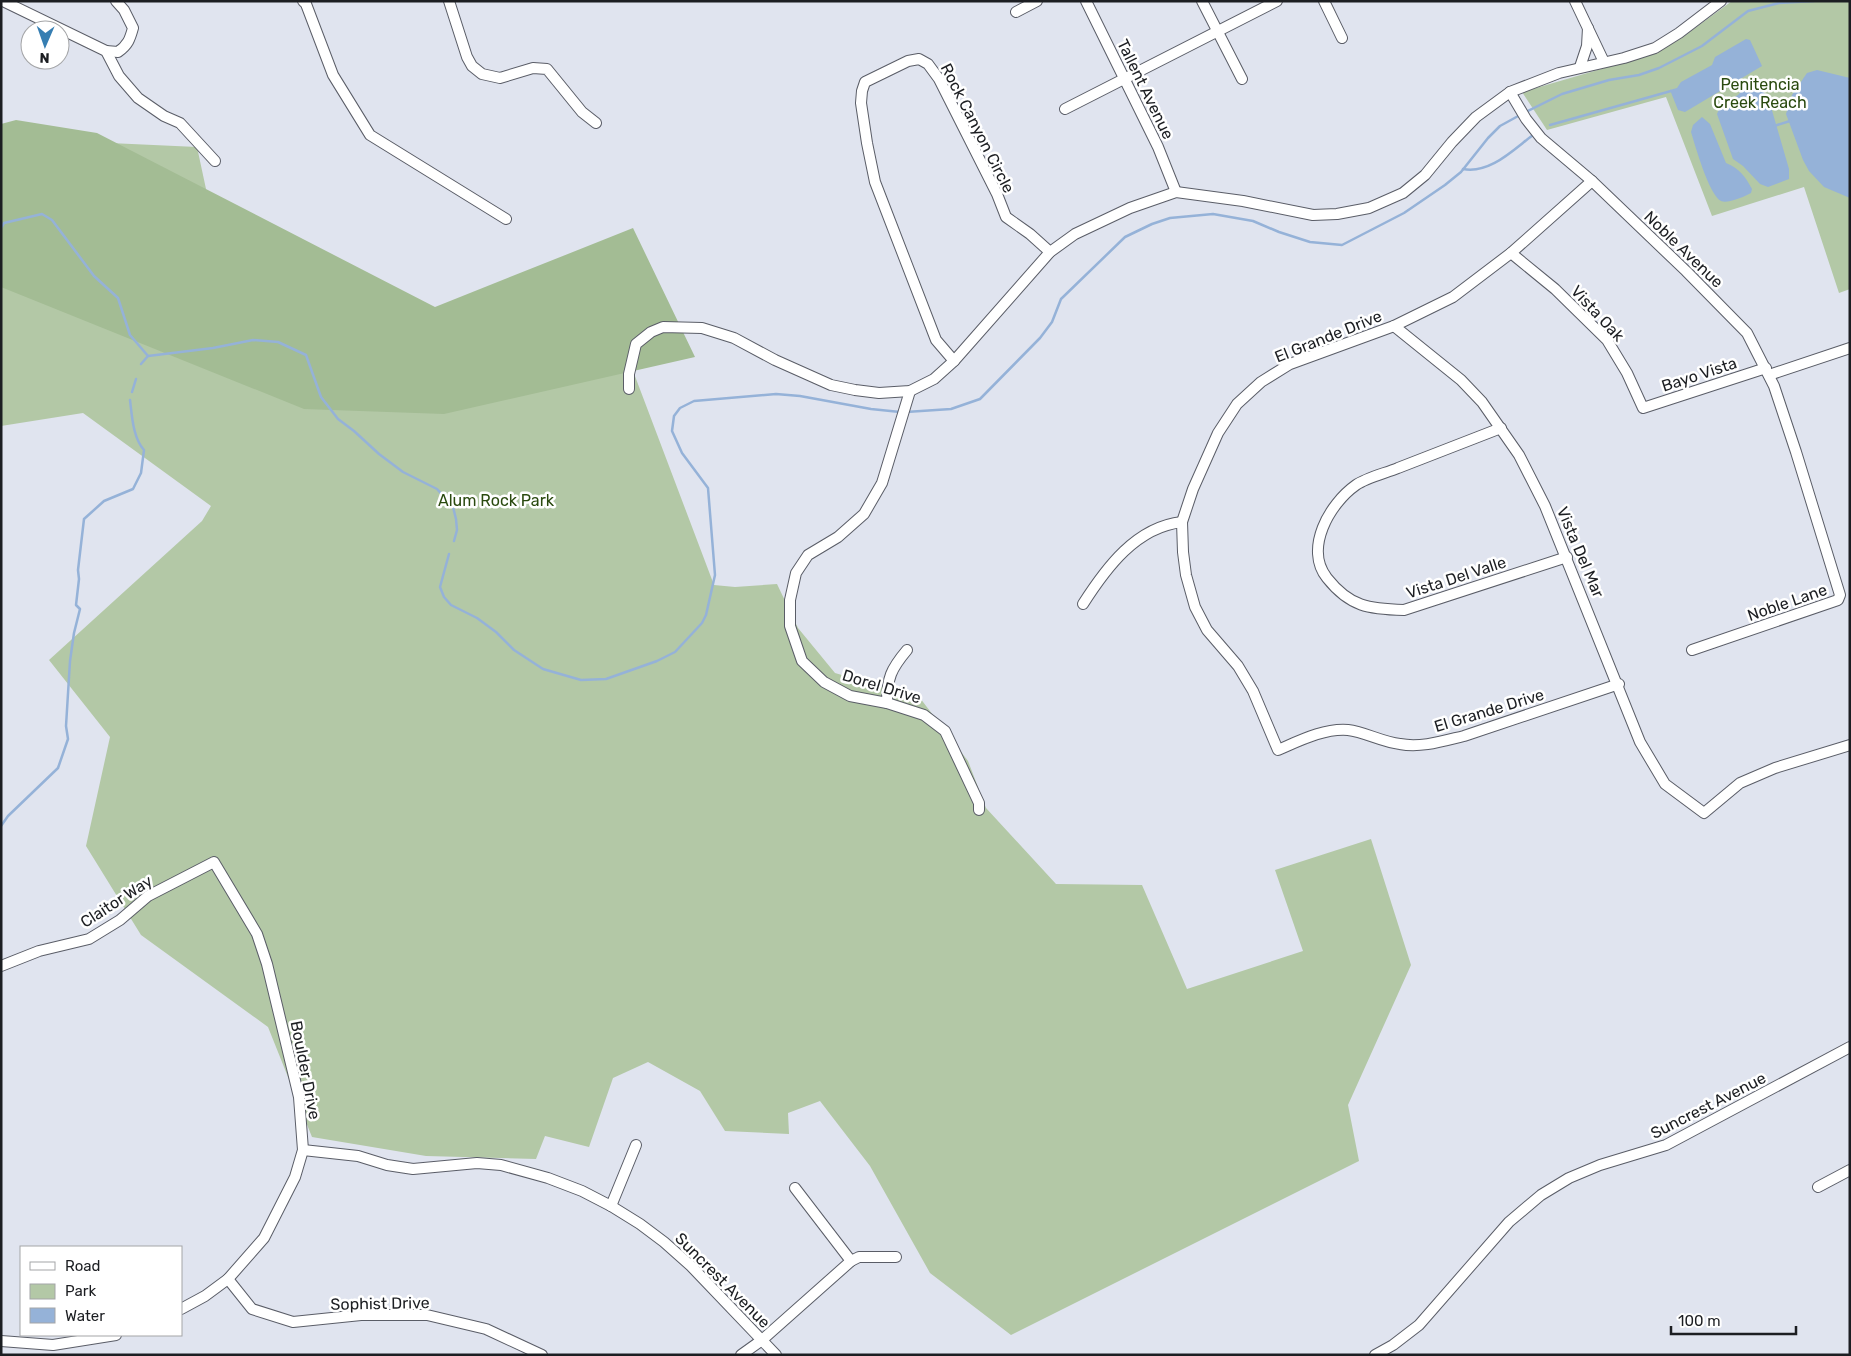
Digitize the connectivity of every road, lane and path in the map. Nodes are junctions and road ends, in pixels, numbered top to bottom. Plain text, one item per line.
1 (3, 1) edge
2 (116, 1) edge
3 (303, 1) edge
4 (449, 1) edge
5 (1037, 1) edge
6 (1086, 1) edge
7 (1202, 1) edge
8 (1277, 1) edge
9 (1324, 1) edge
10 (1575, 1) edge
11 (1721, 1) edge
12 (1016, 12) dead end
13 (1588, 27) junction
14 (1218, 31) junction
15 (1342, 38) dead end
16 (106, 51) junction
17 (1604, 62) junction
18 (1580, 67) junction
19 (1125, 79) junction
20 (1242, 79) dead end
21 (1510, 92) junction
22 (1065, 108) dead end
23 (596, 123) dead end
24 (215, 161) dead end
25 (1592, 181) junction
26 (1176, 192) junction
27 (506, 219) dead end
28 (1050, 252) junction
29 (1511, 254) junction
30 (1394, 326) junction
31 (1850, 348) edge
32 (954, 361) junction
33 (1767, 372) junction
34 (629, 389) dead end
35 (910, 391) junction
36 (1643, 408) joint
37 (1501, 428) junction
38 (1182, 522) junction
39 (1567, 557) junction
40 (1082, 604) dead end
41 (907, 650) dead end
42 (1692, 650) dead end
43 (1618, 684) junction
44 (887, 704) junction
45 (1850, 745) edge
46 (979, 810) dead end
47 (214, 862) joint
48 (1, 966) edge
49 (1850, 1047) edge
50 (636, 1145) dead end
51 (303, 1150) junction
52 (1850, 1170) edge
53 (1818, 1187) dead end
54 (795, 1188) dead end
55 (612, 1206) junction
56 (896, 1257) dead end
57 (851, 1261) junction
58 (228, 1278) junction
59 (182, 1309) edge
60 (110, 1336) edge
61 (762, 1340) junction
62 (1, 1341) edge
63 (542, 1355) edge
64 (741, 1355) edge
65 (776, 1355) edge
66 (1375, 1355) edge

1 - 16 street
2 - 16 street
3 - 27 street
4 - 23 street
5 - 12 street
6 - 19 street, Tallent Avenue
7 - 14 street
8 - 14 street
9 - 15 street
10 - 13 street
11 - 17 street
13 - 17 street
13 - 18 street
14 - 19 street
14 - 20 street
16 - 24 street
17 - 18 street
18 - 21 street
19 - 22 street
19 - 26 street, Tallent Avenue
21 - 25 street, Noble Avenue
21 - 26 street
25 - 29 street, El Grande Drive
25 - 33 street, Noble Avenue
26 - 28 street
28 - 32 street
28 - 32 street, Rock Canyon Circle
29 - 30 street, El Grande Drive
29 - 36 street, Vista Oak
30 - 37 street, Vista Del Mar
30 - 38 street, El Grande Drive
31 - 33 street
32 - 35 street
33 - 36 street, Bayo Vista
33 - 42 street, Noble Lane
34 - 35 street
35 - 44 street, Dorel Drive
37 - 39 street, Vista Del Mar
37 - 39 street, Vista Del Valle
38 - 40 street
38 - 43 street, El Grande Drive
39 - 43 street, Vista Del Mar
41 - 44 street
43 - 45 street, Vista Del Mar
44 - 46 street, Dorel Drive
47 - 48 street, Claitor Way
47 - 51 street, Boulder Drive
49 - 66 street, Suncrest Avenue
50 - 55 street
51 - 55 street, Suncrest Avenue
51 - 58 street, Boulder Drive
52 - 53 street
54 - 57 street
55 - 61 street, Suncrest Avenue
56 - 57 street
57 - 61 street
58 - 59 street, Boulder Drive
58 - 63 street, Sophist Drive
60 - 62 street
61 - 64 street
61 - 65 street, Suncrest Avenue

